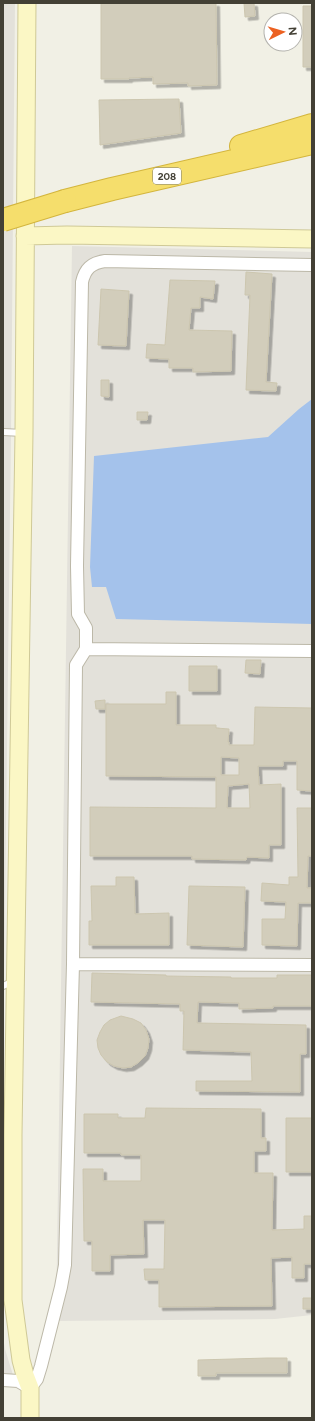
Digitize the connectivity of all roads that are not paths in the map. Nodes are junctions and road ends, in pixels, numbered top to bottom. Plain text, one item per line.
1 (27, 3) edge
2 (312, 125) edge
3 (312, 143) edge
4 (312, 151) edge
5 (222, 164) junction
6 (112, 189) junction
7 (3, 220) edge
8 (25, 236) junction
9 (312, 239) edge
10 (312, 265) edge
11 (3, 432) edge
12 (24, 433) junction
13 (86, 649) junction
14 (312, 651) edge
15 (73, 964) junction
16 (312, 965) edge
17 (9, 983) edge
18 (3, 1380) edge
19 (30, 1388) junction
20 (30, 1418) edge

1 - 8 street
2 - 6 highway
3 - 5 highway, 208
4 - 5 highway
5 - 6 highway, 208
6 - 7 highway, 208, bridge
8 - 9 street
8 - 12 street
10 - 13 street
11 - 12 lane
12 - 17 street
13 - 14 street
13 - 15 street
15 - 16 street
15 - 19 street
17 - 19 street
18 - 19 street
19 - 20 street

